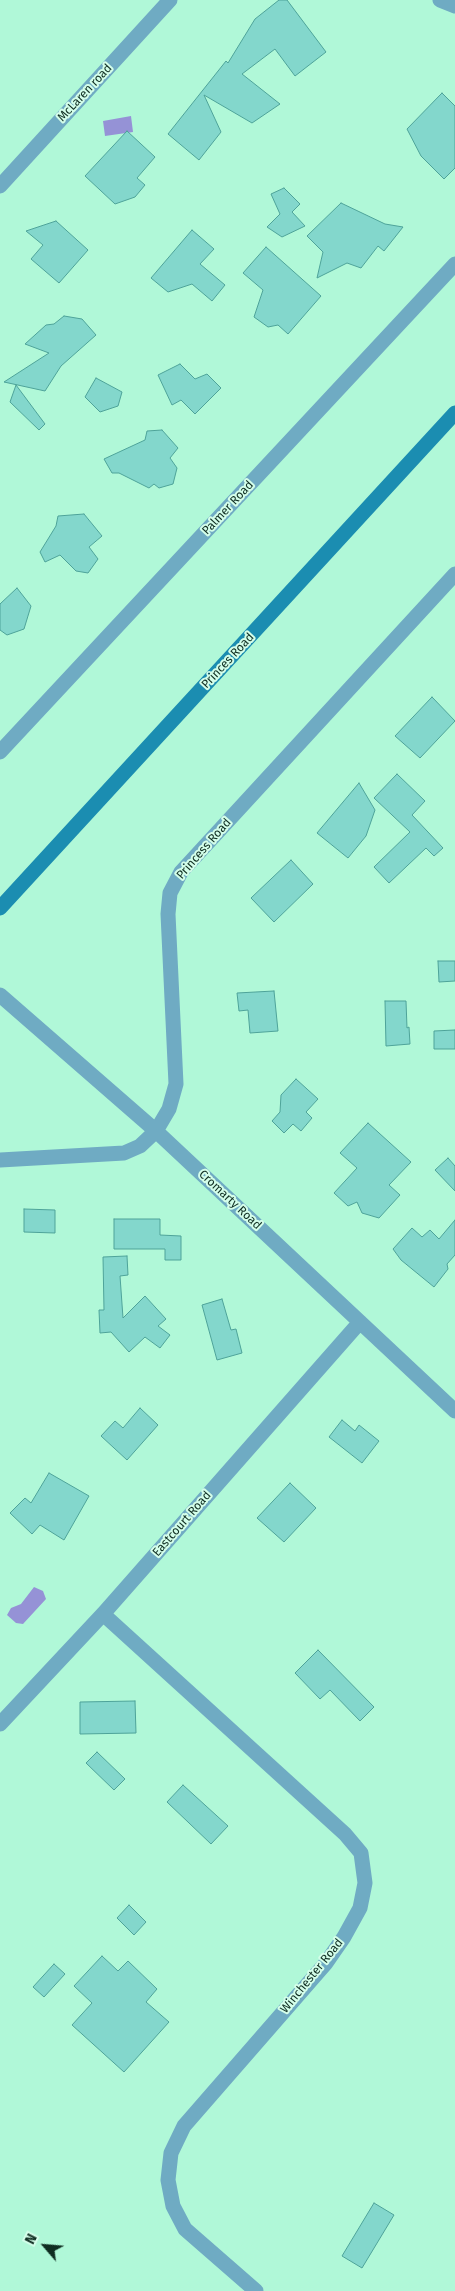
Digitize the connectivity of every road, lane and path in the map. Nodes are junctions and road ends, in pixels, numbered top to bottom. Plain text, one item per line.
1 (170, 0) edge
2 (440, 0) edge
3 (455, 6) edge
4 (0, 186) edge
5 (455, 264) edge
6 (455, 413) edge
7 (455, 574) edge
8 (0, 752) edge
9 (0, 908) edge
10 (0, 995) edge
11 (156, 1131) junction
12 (0, 1160) edge
13 (360, 1322) junction
14 (455, 1411) edge
15 (103, 1614) junction
16 (0, 1724) edge
17 (256, 2291) edge

1 - 4 street, McLaren road
2 - 3 street
5 - 8 street, Palmer Road
6 - 9 main road, Princes Road
7 - 11 street, Princess Road
10 - 11 street, Cromarty Road
11 - 12 street, Princess Road
11 - 13 street, Cromarty Road
13 - 14 street, Cromarty Road
13 - 15 street, Eastcourt Road
15 - 16 street, Eastcourt Road
15 - 17 street, Winchester Road

